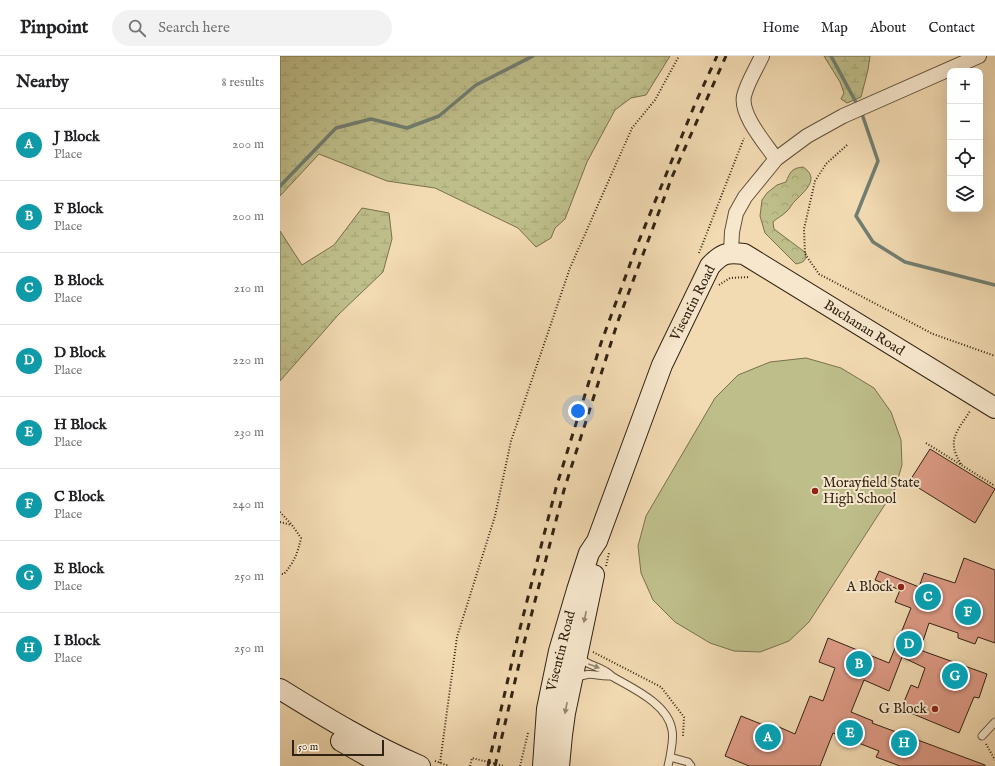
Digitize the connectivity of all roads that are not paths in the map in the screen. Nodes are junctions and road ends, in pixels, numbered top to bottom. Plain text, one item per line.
1 (762, 56) edge
2 (979, 56) edge
3 (776, 159) junction
4 (731, 252) junction
5 (995, 408) edge
6 (604, 544) junction
7 (582, 652) junction
8 (611, 676) junction
9 (572, 681) junction
10 (280, 689) edge
11 (280, 703) edge
12 (995, 722) edge
13 (982, 736) road end
14 (670, 758) junction
15 (385, 766) edge
16 (420, 766) edge
17 (543, 766) edge
18 (559, 766) edge
19 (668, 766) edge
20 (692, 766) edge

1 - 3 street
2 - 3 street
3 - 4 street
4 - 5 main road, Buchanan Road
4 - 6 main road, Visentin Road
6 -> 7 main road, Visentin Road
6 - 17 main road, Visentin Road
7 -> 8 lane
7 - 9 main road, Visentin Road
8 - 9 lane
8 - 14 lane
9 -> 18 main road, Visentin Road
10 - 16 main road
11 - 15 main road
12 - 13 lane
14 - 19 lane
14 - 20 lane

